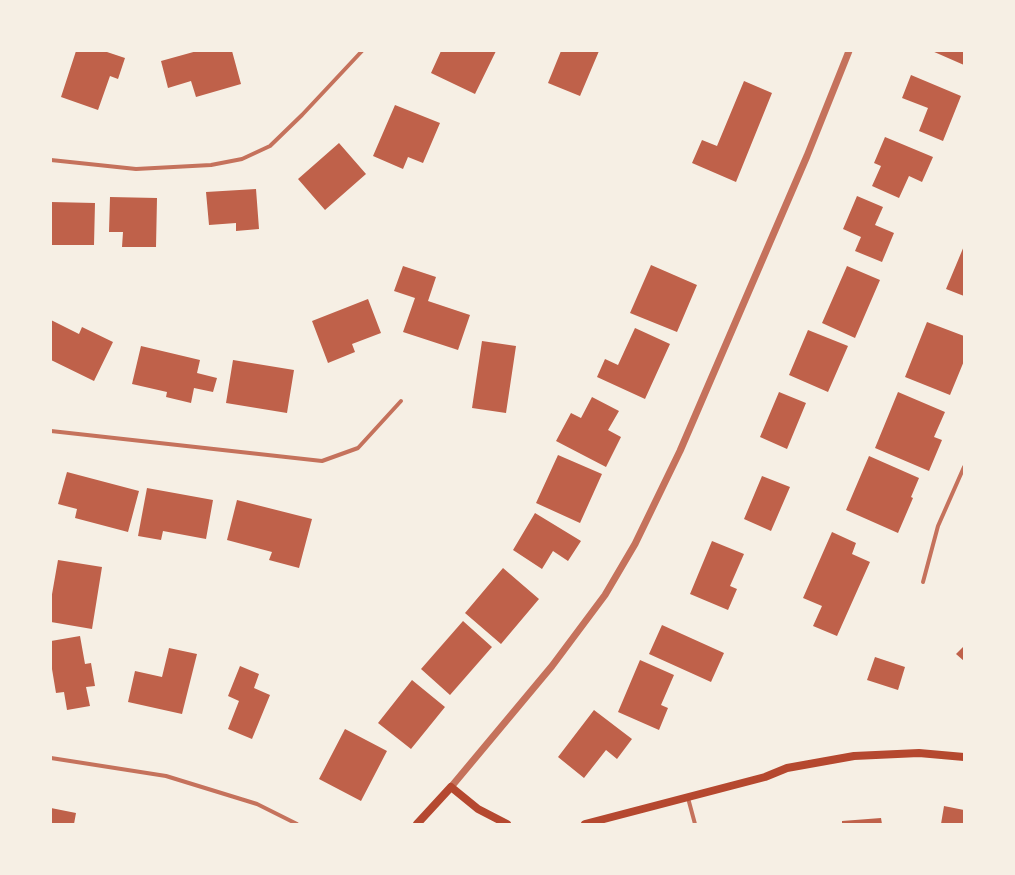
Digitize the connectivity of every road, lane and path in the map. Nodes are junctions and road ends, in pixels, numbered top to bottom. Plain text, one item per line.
1 (362, 51) edge
2 (849, 51) edge
3 (51, 160) edge
4 (400, 401) dead end
5 (51, 431) edge
6 (964, 467) edge
7 (923, 582) dead end
8 (964, 757) edge
9 (51, 758) edge
10 (451, 787) junction
11 (688, 798) junction
12 (297, 824) edge
13 (417, 824) edge
14 (507, 824) edge
15 (585, 824) edge
16 (695, 824) edge

1 - 3 street
2 - 10 street
4 - 5 street
6 - 7 street
8 - 11 main road
9 - 12 street
10 - 13 main road
10 - 14 main road
11 - 15 main road
11 - 16 street

